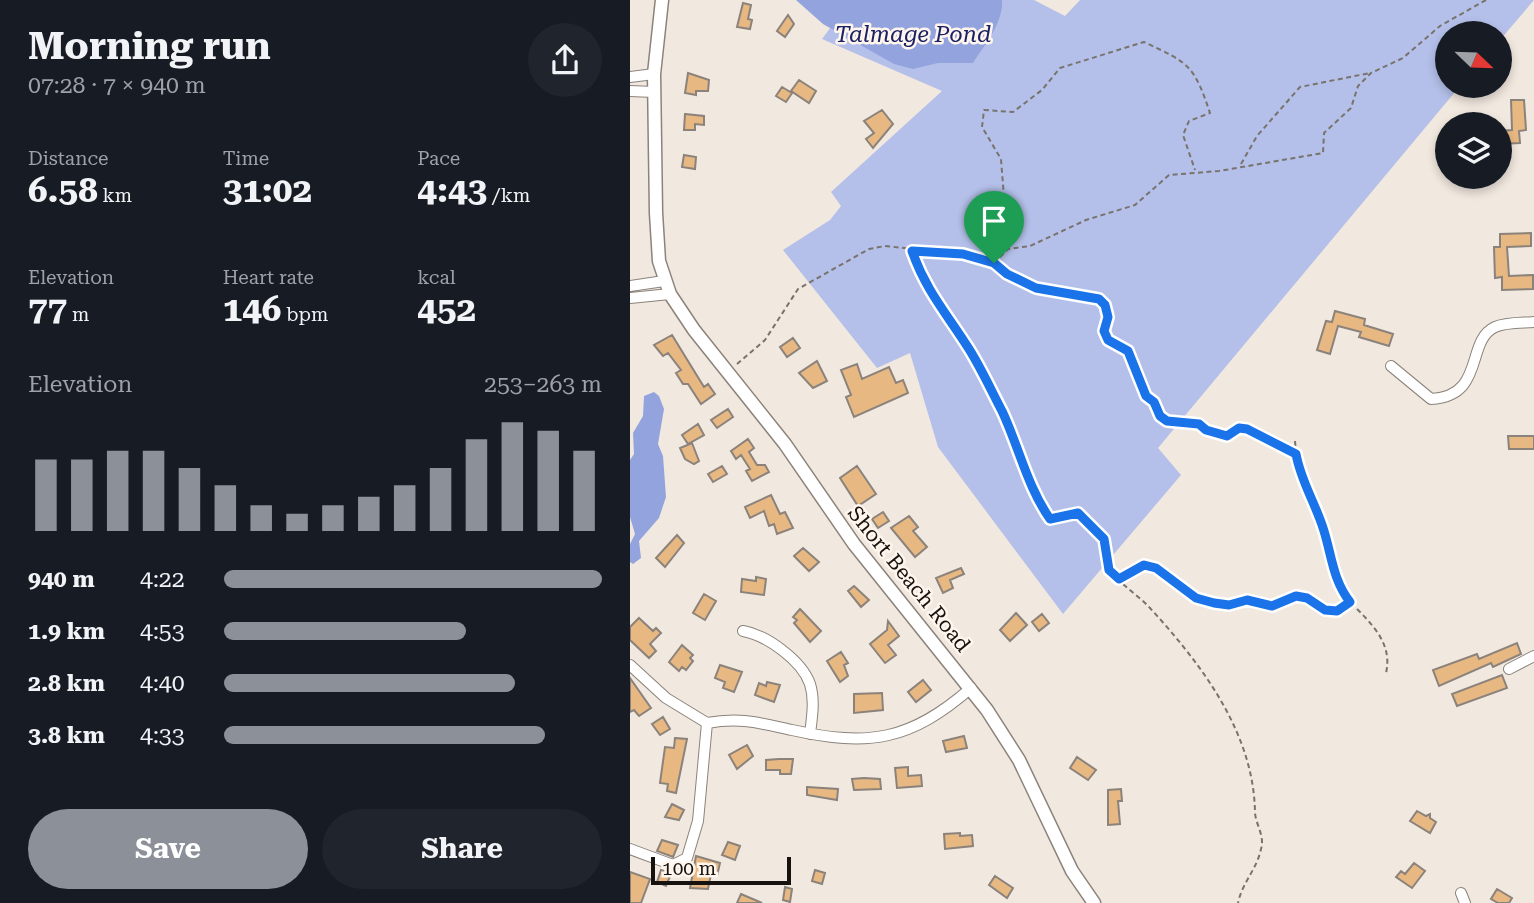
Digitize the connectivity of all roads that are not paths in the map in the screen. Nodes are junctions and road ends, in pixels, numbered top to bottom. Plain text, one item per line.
1 (662, 0) edge
2 (654, 74) junction
3 (630, 77) edge
4 (630, 91) edge
5 (654, 92) junction
6 (664, 281) junction
7 (630, 286) edge
8 (670, 294) junction
9 (630, 298) edge
10 (1534, 322) edge
11 (1391, 366) dead end
12 (743, 631) dead end
13 (1534, 656) edge
14 (630, 665) edge
15 (1509, 669) dead end
16 (971, 688) junction
17 (707, 723) junction
18 (810, 734) junction
19 (630, 849) edge
20 (1094, 903) edge

1 - 2 main road, Short Beach Road
2 - 3 street
2 - 5 main road, Short Beach Road
4 - 5 street
5 - 6 main road, Short Beach Road
6 - 7 street
6 - 8 main road, Short Beach Road
8 - 9 street
8 - 16 main road, Short Beach Road
10 - 11 street
12 - 18 street
13 - 15 street
14 - 17 street
16 - 18 street
16 - 20 main road, Short Beach Road
17 - 18 street
17 - 19 street

